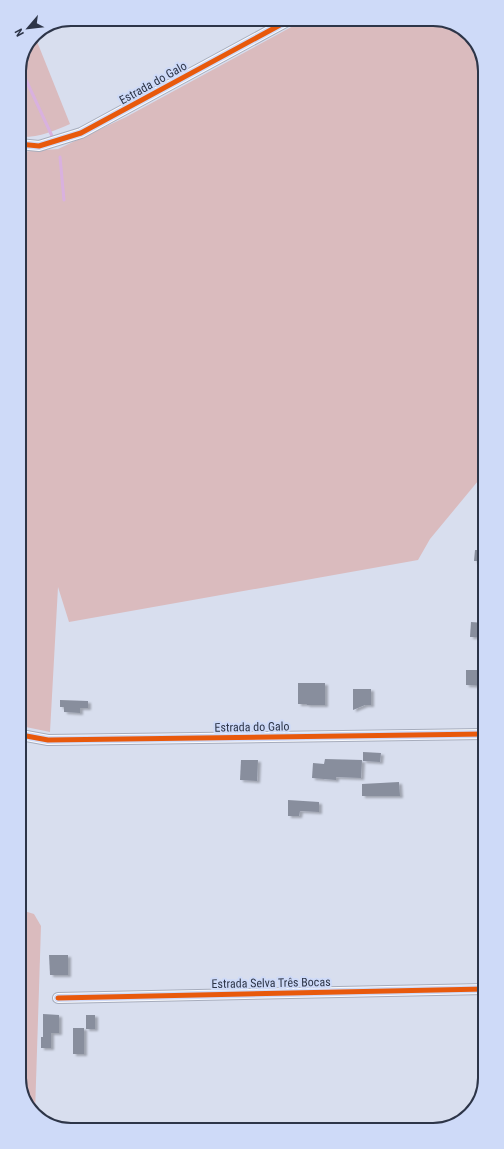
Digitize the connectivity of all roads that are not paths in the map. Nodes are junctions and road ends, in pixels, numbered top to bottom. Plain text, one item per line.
1 (277, 26) edge
2 (26, 145) edge
3 (478, 734) edge
4 (26, 735) edge
5 (478, 988) edge
6 (58, 998) dead end

1 - 2 street, Estrada do Galo
3 - 4 street, Estrada do Galo
5 - 6 street, Estrada Selva Três Bocas

